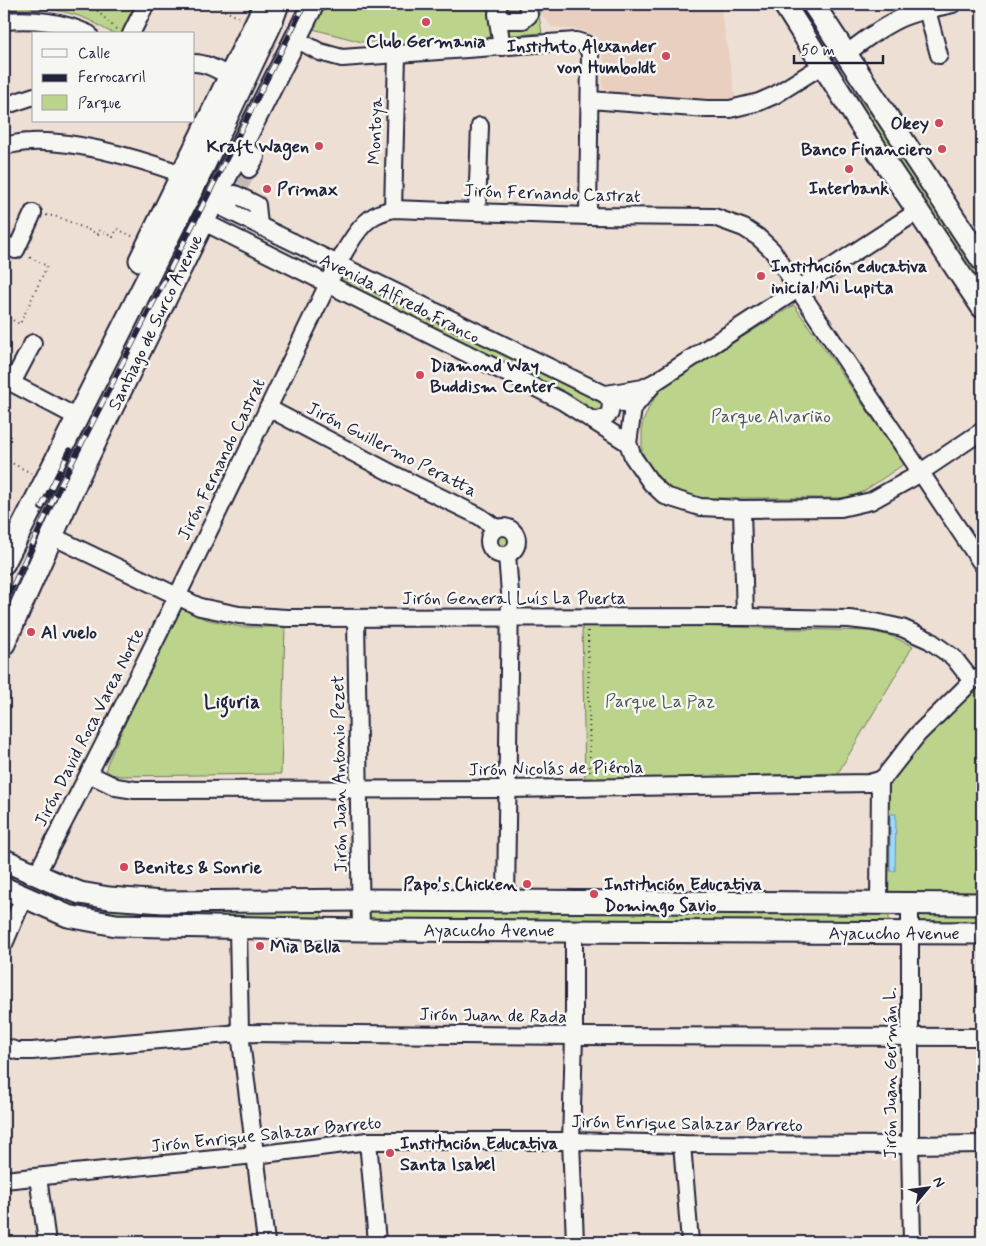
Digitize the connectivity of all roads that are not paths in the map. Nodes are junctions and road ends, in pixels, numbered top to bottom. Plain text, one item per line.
1 (146, 4) edge
2 (265, 4) edge
3 (276, 4) edge
4 (286, 4) edge
5 (313, 4) edge
6 (499, 4) edge
7 (527, 4) edge
8 (771, 4) edge
9 (784, 4) edge
10 (801, 4) edge
11 (813, 4) edge
12 (953, 4) edge
13 (927, 10) junction
14 (4, 20) edge
15 (498, 20) junction
16 (262, 26) junction
17 (84, 32) edge
18 (132, 32) edge
19 (296, 39) junction
20 (808, 41) junction
21 (502, 47) junction
22 (846, 54) junction
23 (397, 55) junction
24 (939, 55) dead end
25 (195, 63) edge
26 (823, 66) junction
27 (229, 76) junction
28 (32, 97) edge
29 (590, 100) junction
30 (4, 106) edge
31 (480, 126) dead end
32 (4, 146) edge
33 (241, 146) junction
34 (249, 169) tunnel mouth
35 (182, 174) junction
36 (223, 201) junction
37 (393, 209) junction
38 (477, 211) junction
39 (918, 211) junction
40 (33, 213) road end
41 (588, 216) junction
42 (257, 224) junction
43 (245, 242) junction
44 (10, 247) edge
45 (982, 260) edge
46 (338, 263) junction
47 (328, 284) junction
48 (799, 289) junction
49 (982, 306) edge
50 (33, 343) dead end
51 (8, 381) edge
52 (655, 382) junction
53 (606, 394) junction
54 (268, 408) junction
55 (633, 408) junction
56 (72, 415) junction
57 (593, 420) junction
58 (982, 431) edge
59 (628, 443) junction
60 (921, 471) junction
61 (81, 472) junction
62 (742, 509) junction
63 (4, 534) edge
64 (52, 536) junction
65 (4, 563) edge
66 (982, 564) edge
67 (176, 597) junction
68 (745, 617) junction
69 (356, 618) junction
70 (509, 618) junction
71 (4, 644) edge
72 (977, 678) edge
73 (89, 774) junction
74 (880, 780) junction
75 (507, 789) junction
76 (360, 790) junction
77 (4, 860) edge
78 (36, 875) junction
79 (4, 888) edge
80 (24, 897) junction
81 (360, 900) junction
82 (506, 901) junction
83 (879, 902) junction
84 (910, 903) junction
85 (982, 904) edge
86 (238, 928) junction
87 (361, 930) junction
88 (574, 931) junction
89 (910, 933) junction
90 (982, 933) edge
91 (4, 944) edge
92 (240, 1033) junction
93 (574, 1036) junction
94 (910, 1038) junction
95 (982, 1038) edge
96 (4, 1047) edge
97 (368, 1141) junction
98 (571, 1141) junction
99 (682, 1144) junction
100 (982, 1144) edge
101 (910, 1145) junction
102 (255, 1155) junction
103 (38, 1177) junction
104 (4, 1180) edge
105 (48, 1242) edge
106 (266, 1242) edge
107 (377, 1242) edge
108 (575, 1242) edge
109 (690, 1242) edge
110 (912, 1242) edge

1 - 18 street
2 - 16 main road, Santiago de Surco Avenue
3 - 16 main road
4 - 16 main road, Santiago de Surco Avenue
5 - 19 main road, Santiago de Surco Avenue
6 - 15 street
7 - 15 street
8 - 20 main road
9 - 20 main road
10 - 22 main road
11 - 22 main road
12 - 13 street
13 - 22 street
13 - 24 street
14 - 17 street
15 - 21 street
16 - 27 main road, Santiago de Surco Avenue
16 - 56 main road, Santiago de Surco Avenue
19 - 23 street
19 - 33 main road, Santiago de Surco Avenue
20 - 26 main road
21 - 23 street
21 - 29 street
22 - 45 main road
23 - 37 street, Montoya
25 - 27 street
26 - 29 street
26 - 39 main road
27 - 35 main road, Santiago de Surco Avenue
28 - 30 street
29 - 41 street
31 - 38 street
32 - 35 street
33 - 34 street
33 - 36 main road, Santiago de Surco Avenue
35 - 56 main road, Santiago de Surco Avenue
36 - 42 street
36 - 43 street, Avenida Alfredo Franco
36 - 61 main road, Santiago de Surco Avenue
37 - 38 street, Jirón Fernando Castrat
37 - 46 street, Jirón Fernando Castrat
38 - 41 street, Jirón Fernando Castrat
39 - 48 street
39 - 49 main road
40 - 44 street
41 - 48 street, Jirón Fernando Castrat
42 - 43 street
42 - 46 street, Avenida Alfredo Franco
43 - 47 street, Avenida Alfredo Franco
46 - 47 street, Jirón Fernando Castrat
46 - 53 street, Avenida Alfredo Franco
47 - 54 street, Jirón Fernando Castrat
47 - 57 street, Avenida Alfredo Franco
48 - 52 street
48 - 60 street, Jirón Fernando Castrat
50 - 51 street
51 - 56 street
52 - 53 street
52 - 55 street
53 - 55 street, Avenida Alfredo Franco
53 - 57 street
54 - 67 street, Jirón Fernando Castrat
54 - 70 street, Jirón Guillermo Peratta
55 - 59 street
56 - 61 main road
56 - 63 main road, Santiago de Surco Avenue
56 - 65 main road, Santiago de Surco Avenue
57 - 59 street, Avenida Alfredo Franco
58 - 60 street
59 - 62 street
60 - 62 street
60 - 66 street, Jirón Fernando Castrat
61 - 64 main road, Santiago de Surco Avenue
62 - 68 street
64 - 67 street, Jirón General Luís La Puerta
64 - 71 main road, Santiago de Surco Avenue
67 - 69 street, Jirón General Luís La Puerta
67 - 73 street, Jirón David Roca Varea Norte
68 - 70 street, Jirón General Luís La Puerta
68 - 72 street, Jirón General Luís La Puerta
69 - 70 street, Jirón General Luís La Puerta
69 - 76 street, Jirón Juan Antonio Pezet
70 - 75 street
72 - 74 street
73 - 76 street, Jirón Nicolás de Piérola
73 - 78 street, Jirón David Roca Varea Norte
74 - 75 street, Jirón Nicolás de Piérola
74 - 83 street
75 - 76 street, Jirón Nicolás de Piérola
75 - 82 street
76 - 81 street, Jirón Juan Antonio Pezet
77 - 78 main road, Ayacucho Avenue
78 - 81 main road, Ayacucho Avenue
79 - 80 main road, Ayacucho Avenue
80 - 86 main road, Ayacucho Avenue
80 - 91 street
81 - 82 main road, Ayacucho Avenue
81 - 87 street, Jirón Juan Antonio Pezet
82 - 83 main road, Ayacucho Avenue
83 - 84 main road, Ayacucho Avenue
84 - 85 main road, Ayacucho Avenue
84 - 89 street, Jirón Juan Germán L.
86 - 87 main road, Ayacucho Avenue
86 - 92 street
87 - 88 main road, Ayacucho Avenue
88 - 89 main road, Ayacucho Avenue
88 - 93 street
89 - 90 main road, Ayacucho Avenue
89 - 94 street, Jirón Juan Germán L.
92 - 93 street, Jirón Juan de Rada
92 - 96 street, Jirón Juan de Rada
92 - 102 street
93 - 94 street, Jirón Juan de Rada
93 - 98 street
94 - 95 street, Jirón Juan de Rada
94 - 101 street, Jirón Juan Germán L.
97 - 98 street, Jirón Enrique Salazar Barreto
97 - 102 street, Jirón Enrique Salazar Barreto
97 - 107 street
98 - 99 street, Jirón Enrique Salazar Barreto
98 - 108 street
99 - 101 street, Jirón Enrique Salazar Barreto
99 - 109 street
100 - 101 street, Jirón Enrique Salazar Barreto
101 - 110 street, Jirón Juan Germán L.
102 - 103 street, Jirón Enrique Salazar Barreto
102 - 106 street
103 - 104 street, Jirón Enrique Salazar Barreto
103 - 105 street

